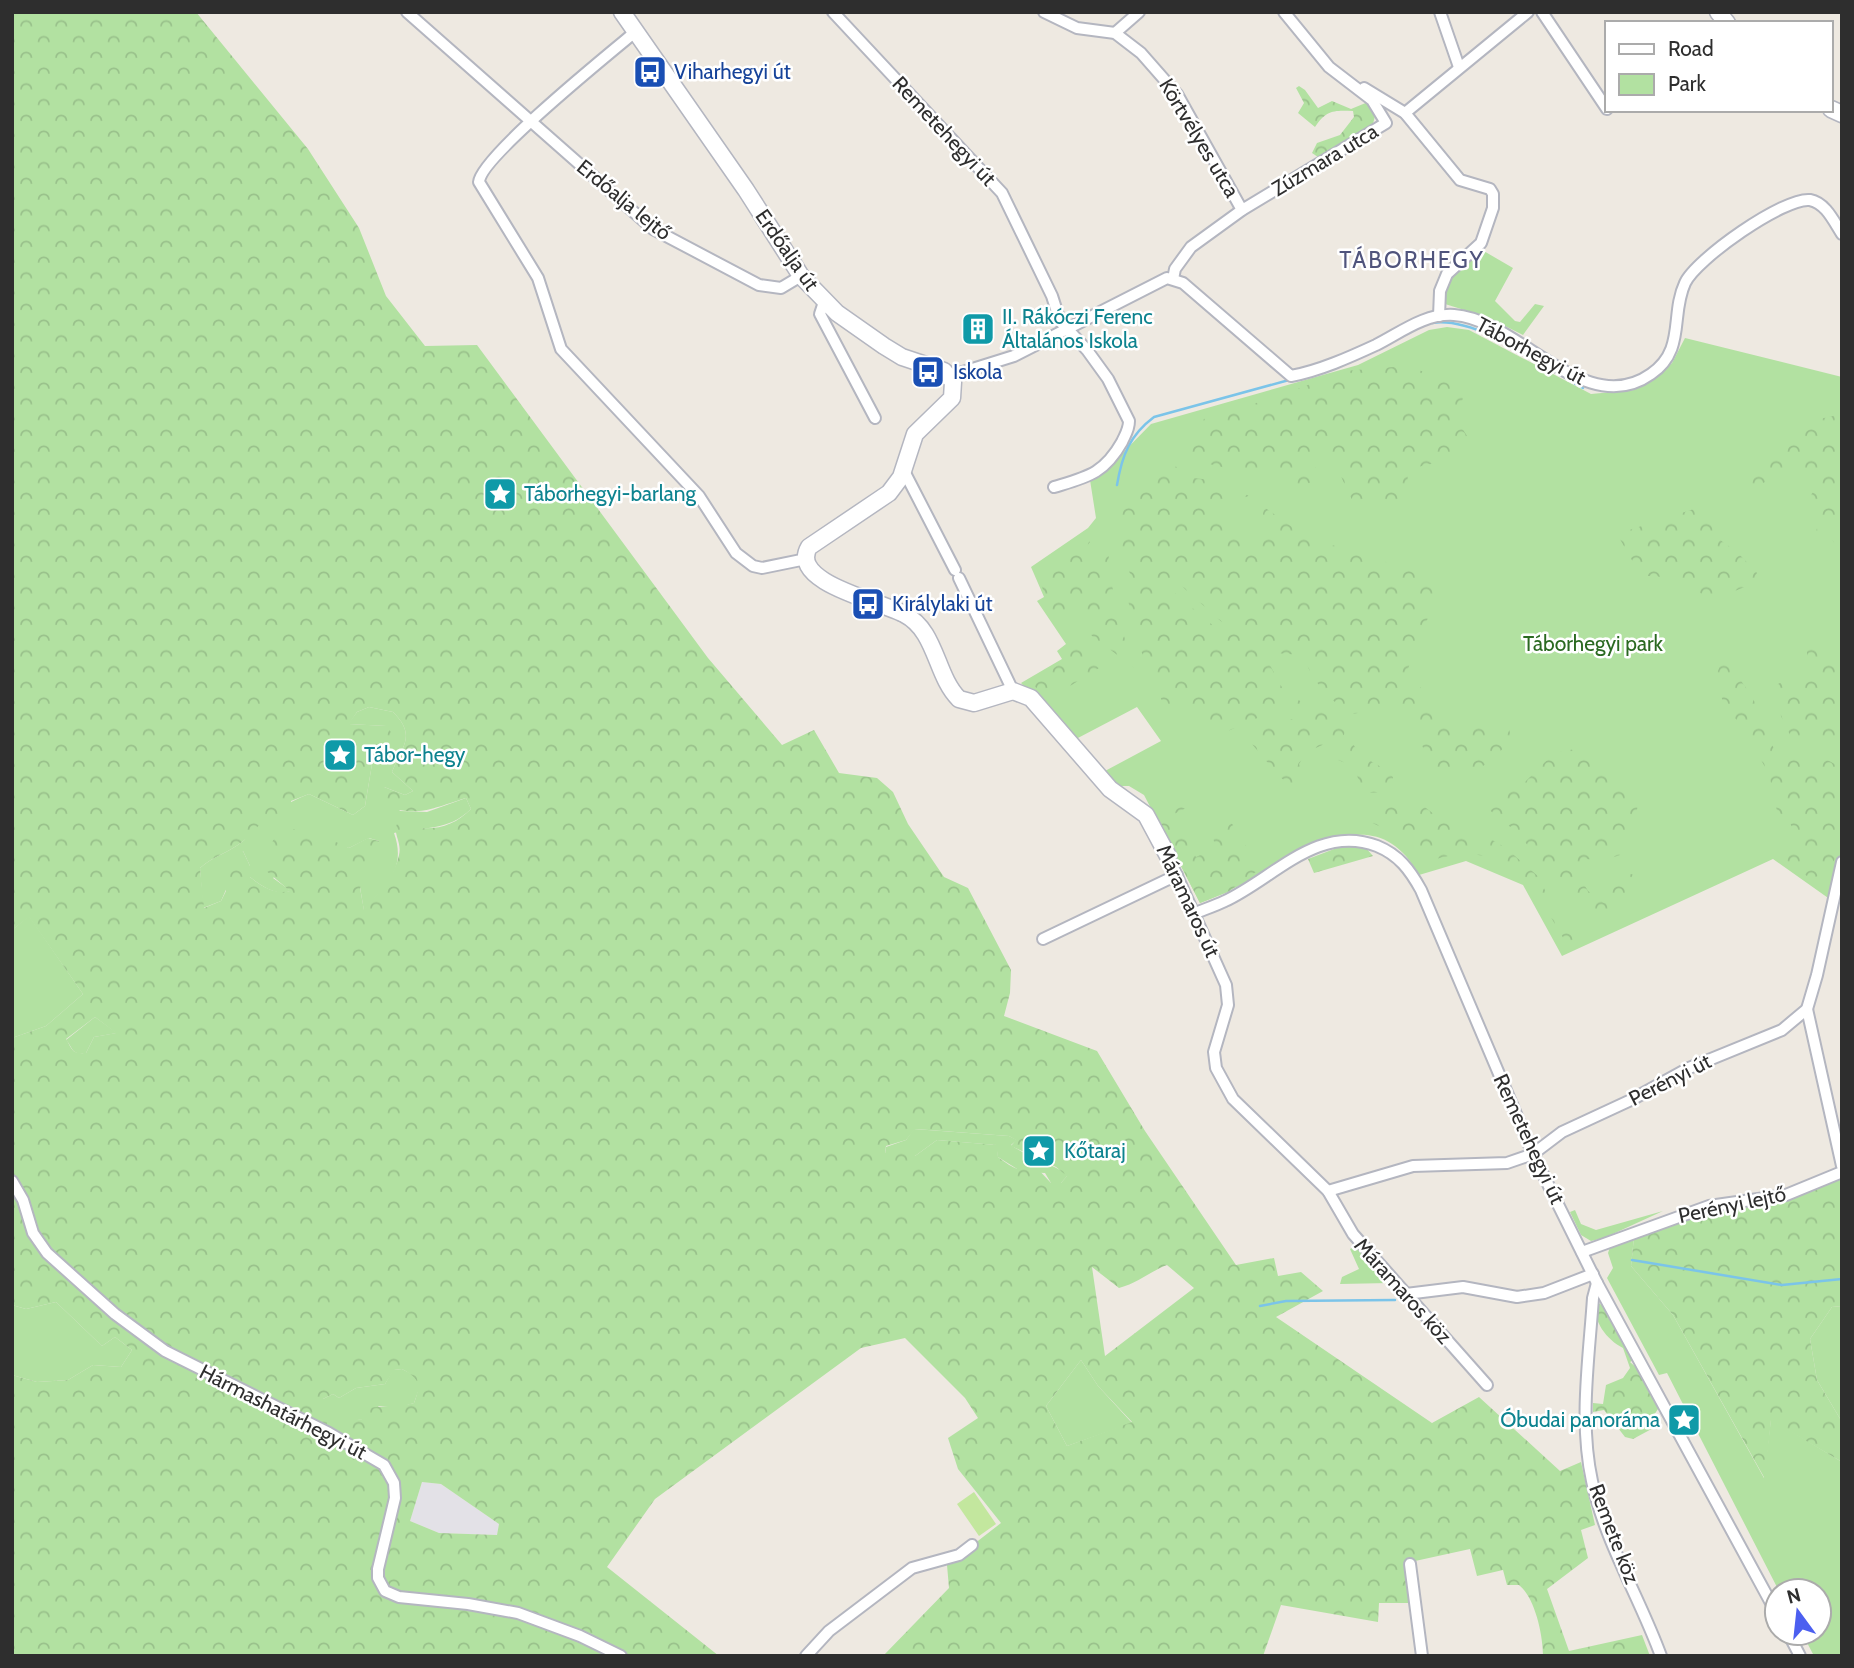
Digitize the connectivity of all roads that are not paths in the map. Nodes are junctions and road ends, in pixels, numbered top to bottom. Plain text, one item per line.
1 (407, 12) edge
2 (621, 12) edge
3 (833, 12) edge
4 (1044, 12) edge
5 (1139, 12) edge
6 (1284, 12) edge
7 (1440, 12) edge
8 (1528, 12) edge
9 (1542, 12) edge
10 (635, 33) junction
11 (1115, 33) junction
12 (1459, 67) junction
13 (1354, 84) junction
14 (513, 105) junction
15 (1605, 106) edge
16 (1405, 113) junction
17 (531, 121) junction
18 (517, 134) junction
19 (1242, 210) junction
20 (1842, 234) edge
21 (801, 276) junction
22 (1174, 279) junction
23 (824, 302) junction
24 (1439, 316) junction
25 (1067, 329) junction
26 (950, 376) junction
27 (875, 418) dead end
28 (904, 471) junction
29 (1054, 487) dead end
30 (806, 559) junction
31 (1013, 691) junction
32 (1168, 856) joint
33 (1842, 862) edge
34 (1177, 874) junction
35 (1195, 913) junction
36 (1043, 939) dead end
37 (1807, 1009) junction
38 (1533, 1154) junction
39 (1842, 1166) edge
40 (1842, 1172) edge
41 (12, 1181) edge
42 (1328, 1191) junction
43 (1582, 1252) junction
44 (1595, 1278) junction
45 (1406, 1294) junction
46 (1487, 1385) dead end
47 (972, 1545) dead end
48 (1410, 1564) dead end
49 (1763, 1588) edge
50 (621, 1656) edge
51 (806, 1656) edge
52 (1422, 1656) edge
53 (1661, 1656) edge

1 - 14 street
2 - 10 street, Erdőalja út
3 - 25 street, Remetehegyi út
4 - 11 street, Körtvélyes utca
5 - 11 street
6 - 13 street
7 - 12 street
8 - 12 street
9 - 15 street
10 - 17 street
10 - 21 street, Erdőalja út
11 - 19 street, Körtvélyes utca
12 - 16 street
13 - 16 street
13 - 19 street, Zúzmara utca
14 - 17 street
14 - 18 street
16 - 24 street
17 - 18 street
17 - 21 street, Erdőalja lejtő
18 - 30 street
19 - 22 street, Zúzmara utca
20 - 24 street, Táborhegyi út
21 - 23 street, Erdőalja út
22 - 24 street, Táborhegyi út
22 - 25 street
23 - 26 street, Erdőalja út
23 - 27 street
25 - 26 street
25 - 29 street, Remetehegyi út
26 - 28 street
28 - 30 street
28 - 31 street
30 - 31 street
31 - 32 street, Máramaros út
32 - 34 street, Máramaros út
33 - 37 street
34 - 35 street, Máramaros út
34 - 36 street
35 - 38 street, Remetehegyi út
35 - 42 street, Máramaros út
37 - 38 street, Perényi út
37 - 39 street
38 - 42 street
38 - 43 street, Remetehegyi út
40 - 43 street, Perényi lejtő
41 - 50 street, Hármashatárhegyi út
42 - 45 street, Máramaros köz
43 - 44 street, Remetehegyi út
44 - 45 street
44 - 49 street, Remetehegyi út
44 - 53 street, Remete köz
45 - 46 street, Máramaros köz
47 - 51 street
48 - 52 street

